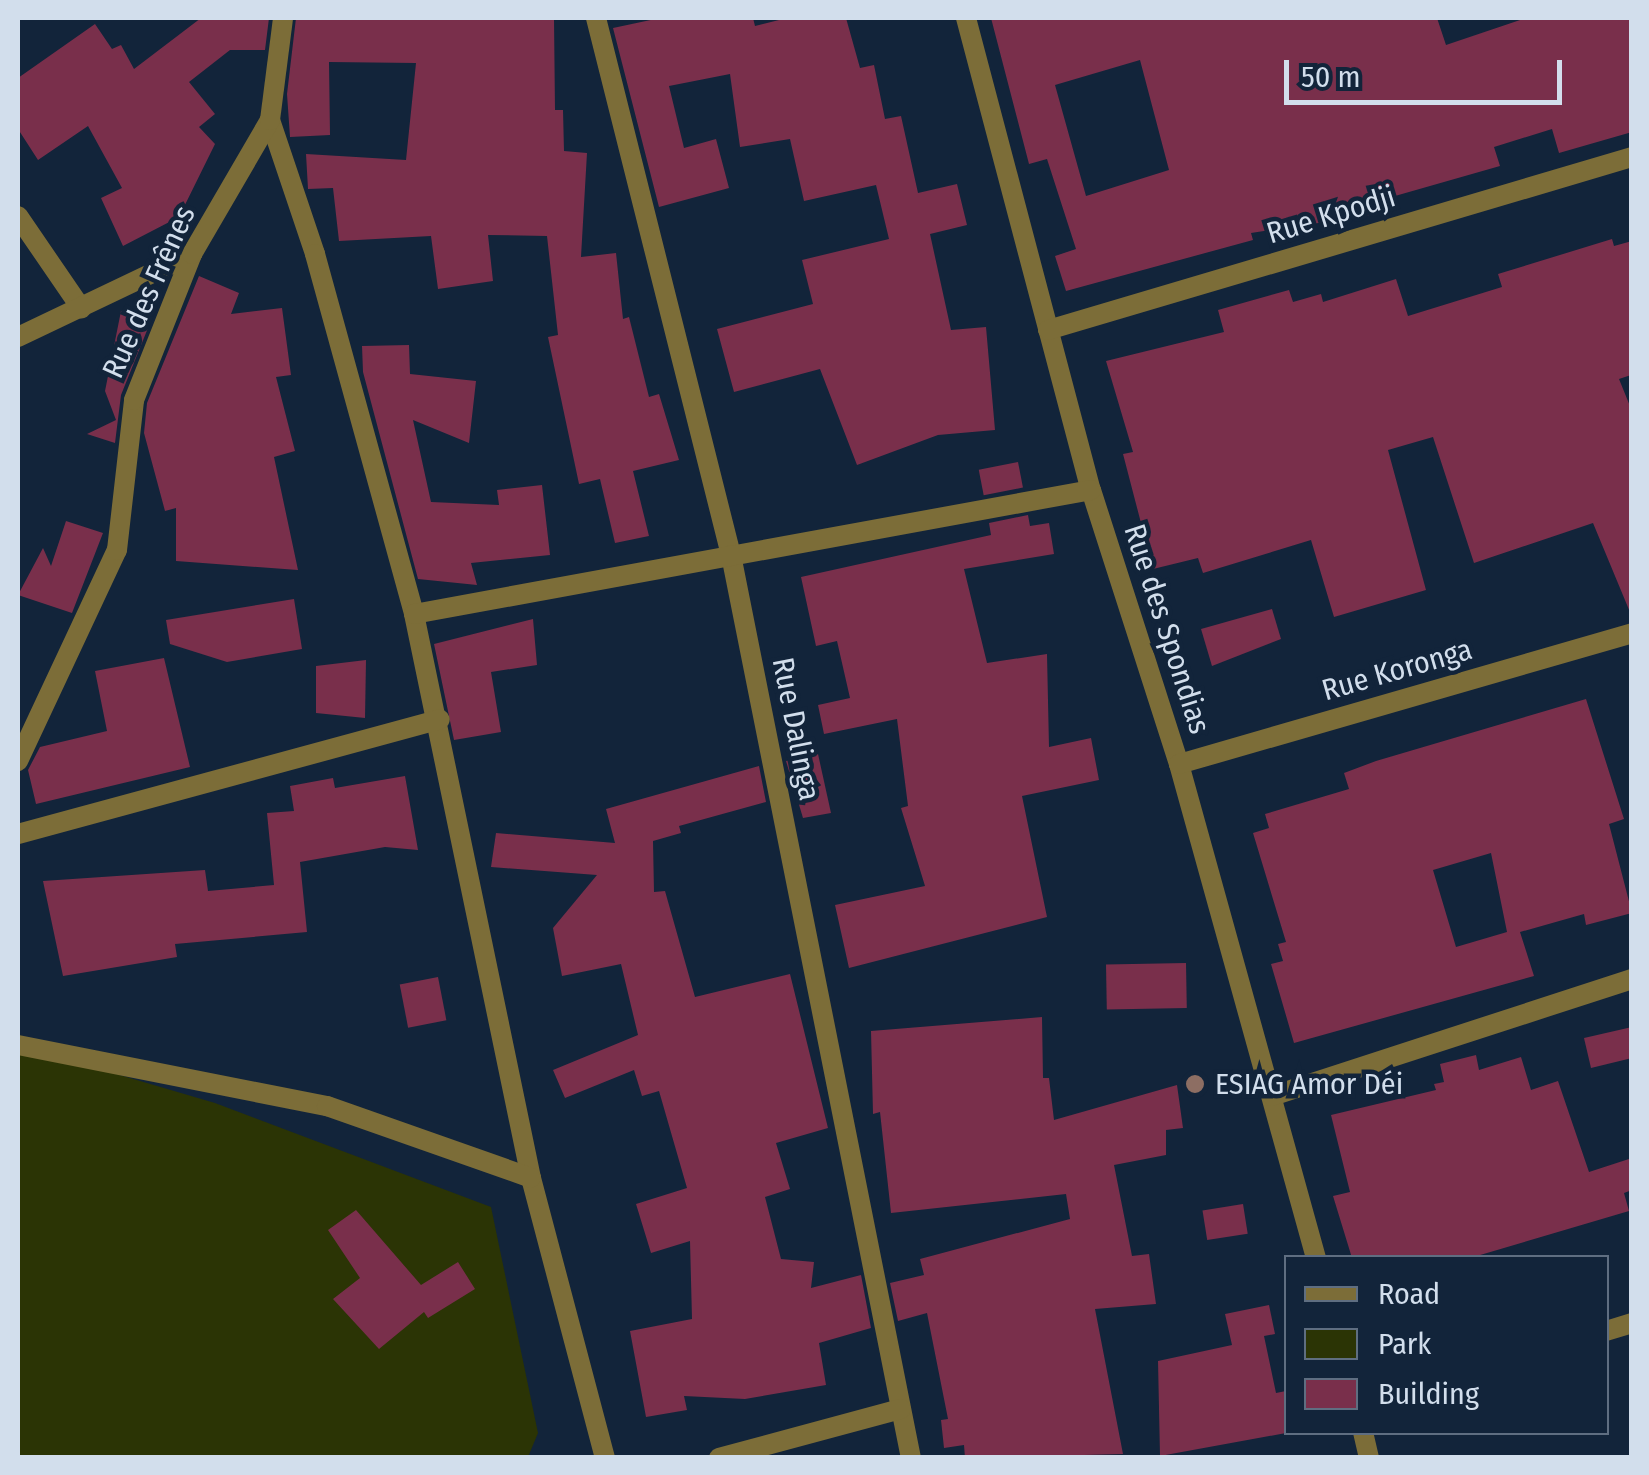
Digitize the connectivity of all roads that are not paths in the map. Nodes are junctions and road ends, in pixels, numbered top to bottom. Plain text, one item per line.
1 (284, 18) edge
2 (596, 18) edge
3 (966, 18) edge
4 (270, 120) junction
5 (1632, 157) edge
6 (18, 216) edge
7 (192, 254) junction
8 (80, 308) junction
9 (1048, 330) junction
10 (18, 337) edge
11 (1092, 490) junction
12 (731, 555) junction
13 (414, 614) junction
14 (1632, 634) edge
15 (440, 719) junction
16 (18, 761) edge
17 (1180, 764) junction
18 (18, 834) edge
19 (1632, 979) edge
20 (18, 1045) edge
21 (1272, 1096) junction
22 (531, 1178) junction
23 (1315, 1255) edge
24 (902, 1409) junction
25 (606, 1458) edge
26 (718, 1458) edge
27 (911, 1458) edge

1 - 4 street, Rue des Frênes
2 - 12 street, Rue Dalinga
3 - 9 street, Rue des Spondias
4 - 7 street, Rue des Frênes
4 - 13 street
5 - 9 street, Rue Kpodji
6 - 8 street
7 - 8 street
7 - 16 street, Rue des Frênes
8 - 10 street
9 - 11 street, Rue des Spondias
11 - 12 street
11 - 17 street, Rue des Spondias
12 - 13 street
12 - 24 street, Rue Dalinga
13 - 15 street
14 - 17 street, Rue Koronga
15 - 18 street
15 - 22 street
17 - 21 street, Rue des Spondias
19 - 21 street
20 - 22 street
21 - 23 street, Rue des Spondias
22 - 25 street
24 - 26 street
24 - 27 street, Rue Dalinga

